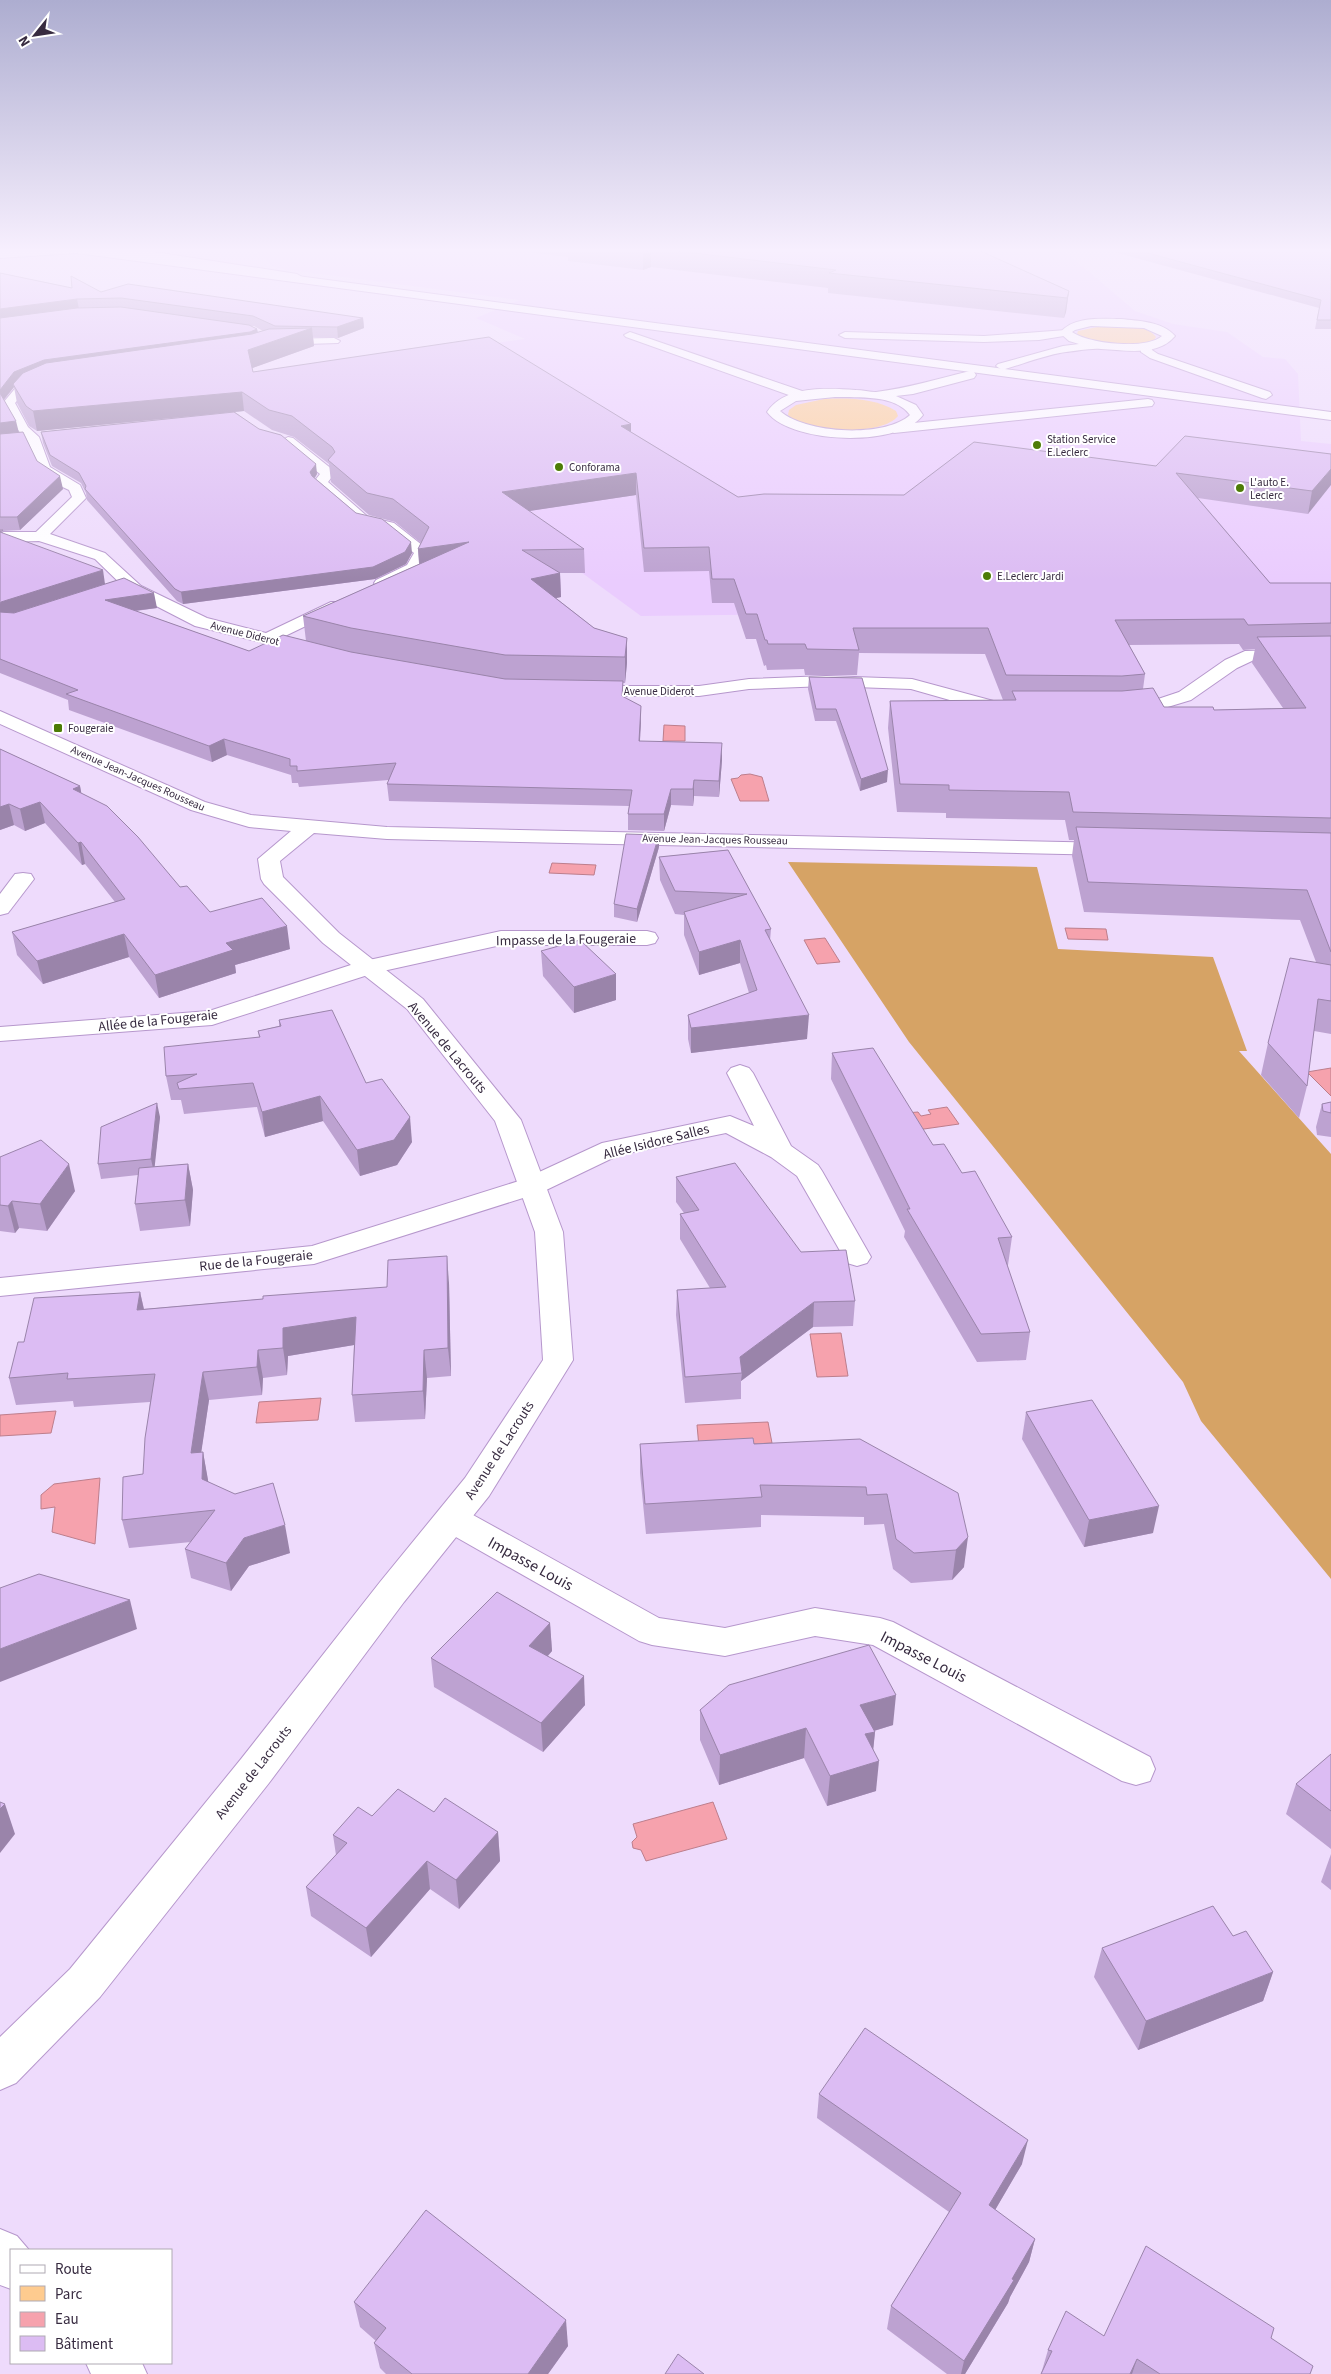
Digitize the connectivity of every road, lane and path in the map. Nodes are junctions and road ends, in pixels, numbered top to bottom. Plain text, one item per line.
1 (700, 360) edge
2 (908, 360) edge
3 (1024, 360) edge
4 (1165, 360) edge
5 (1002, 366) dead end
6 (62, 375) edge
7 (970, 375) dead end
8 (1081, 383) junction
9 (913, 390) junction
10 (869, 395) junction
11 (804, 396) junction
12 (895, 400) junction
13 (1331, 408) edge
14 (1331, 417) edge
15 (894, 429) junction
16 (37, 437) junction
17 (274, 438) edge
18 (16, 439) edge
19 (40, 536) junction
20 (0, 537) edge
21 (130, 584) junction
22 (370, 589) edge
23 (112, 590) edge
24 (353, 597) edge
25 (267, 639) junction
26 (324, 653) edge
27 (1331, 654) edge
28 (571, 690) edge
29 (1024, 710) edge
30 (1109, 710) edge
31 (0, 716) edge
32 (308, 827) junction
33 (1131, 850) edge
34 (23, 879) dead end
35 (0, 908) edge
36 (647, 938) dead end
37 (368, 967) junction
38 (0, 1034) edge
39 (740, 1073) dead end
40 (780, 1151) junction
41 (532, 1186) junction
42 (858, 1258) dead end
43 (0, 1287) edge
44 (452, 1519) junction
45 (1136, 1769) dead end
46 (0, 2068) edge
47 (0, 2254) edge
48 (10, 2263) edge
49 (112, 2364) edge
50 (122, 2374) edge

1 - 11 street
2 - 8 street
3 - 5 street
4 - 13 street
6 - 16 street
7 - 9 street
8 - 13 street
8 - 14 street
9 - 10 street
9 - 12 street
10 - 11 street
10 - 12 street
11 - 15 street
12 - 15 street
14 - 15 street
16 - 18 street
16 - 19 street
17 - 22 street
19 - 20 street, Avenue Diderot
19 - 21 street, Avenue Diderot
21 - 23 street
21 - 25 street, Avenue Diderot
24 - 25 street
25 - 26 street, Avenue Diderot
27 - 30 street
28 - 29 street, Avenue Diderot
31 - 32 street, Avenue Jean-Jacques Rousseau
32 - 33 street, Avenue Jean-Jacques Rousseau
32 - 37 street, Avenue de Lacrouts
34 - 35 street
36 - 37 street, Impasse de la Fougeraie
37 - 38 street, Allée de la Fougeraie
37 - 41 street, Avenue de Lacrouts
39 - 40 street, Allée Isidore Salles
40 - 41 street, Allée Isidore Salles
40 - 42 street, Allée Isidore Salles
41 - 43 street, Rue de la Fougeraie
41 - 44 street, Avenue de Lacrouts
44 - 45 street, Impasse Louis
44 - 46 street, Avenue de Lacrouts
47 - 48 street
49 - 50 street

